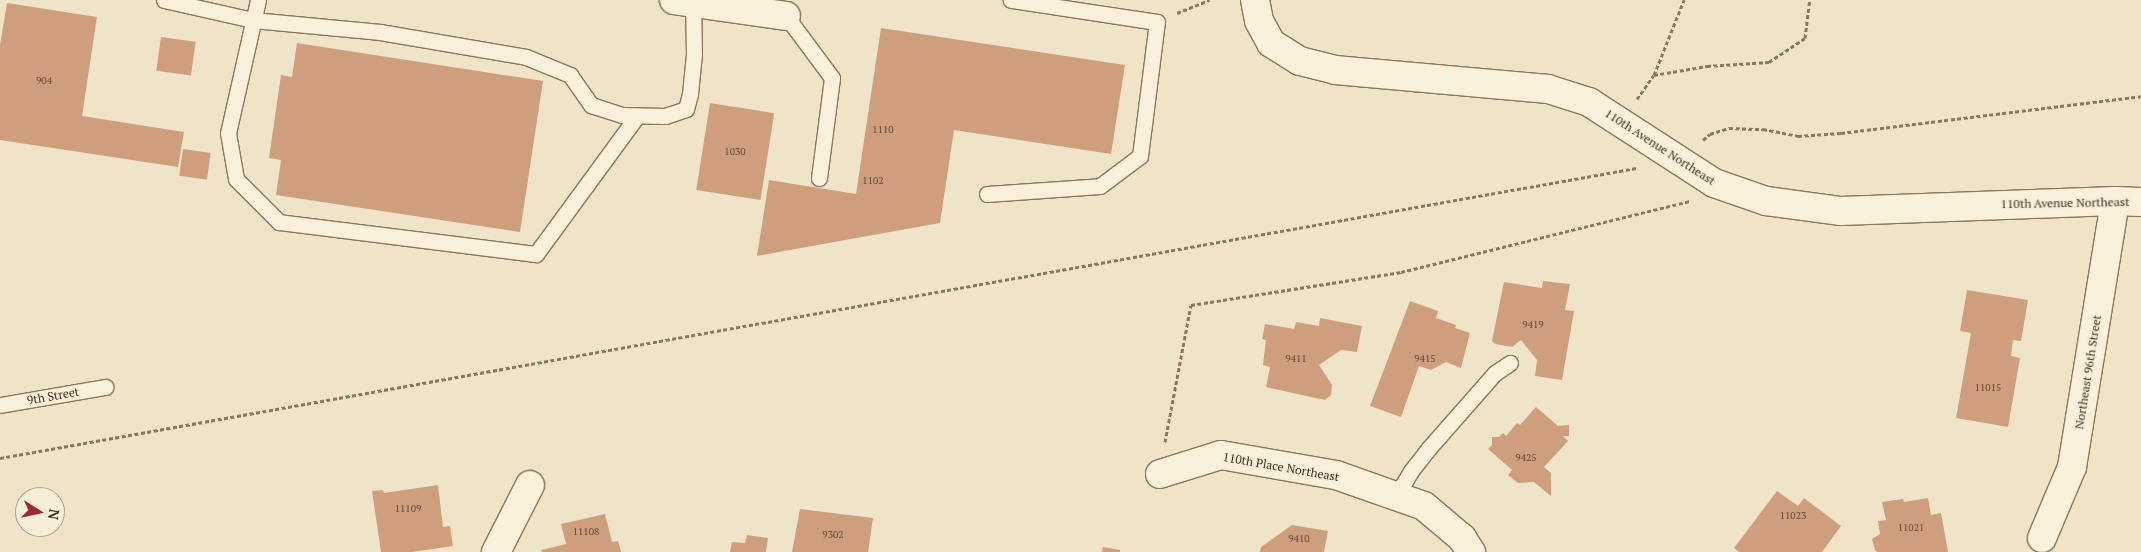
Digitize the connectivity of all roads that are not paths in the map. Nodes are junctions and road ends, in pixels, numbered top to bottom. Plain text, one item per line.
1 (164, 0) edge
2 (258, 0) edge
3 (1011, 0) edge
4 (684, 1) edge
5 (788, 8) edge
6 (1257, 11) edge
7 (253, 20) junction
8 (636, 116) junction
9 (819, 178) dead end
10 (986, 194) dead end
11 (2128, 201) edge
12 (1510, 363) dead end
13 (105, 387) dead end
14 (0, 405) edge
15 (1160, 474) road end
16 (530, 485) dead end
17 (1396, 496) junction
18 (2042, 538) dead end
19 (496, 552) edge
20 (1471, 552) edge

1 - 7 lane
2 - 7 lane
3 - 10 lane
4 - 5 street
4 - 8 lane
5 - 9 lane
6 - 11 street, 110th Avenue Northeast
7 - 8 lane
7 - 8 lane
11 - 18 street, Northeast 96th Street
12 - 17 lane
13 - 14 lane, 9th Street
15 - 17 street, 110th Place Northeast
16 - 19 street
17 - 20 street, 110th Place Northeast

